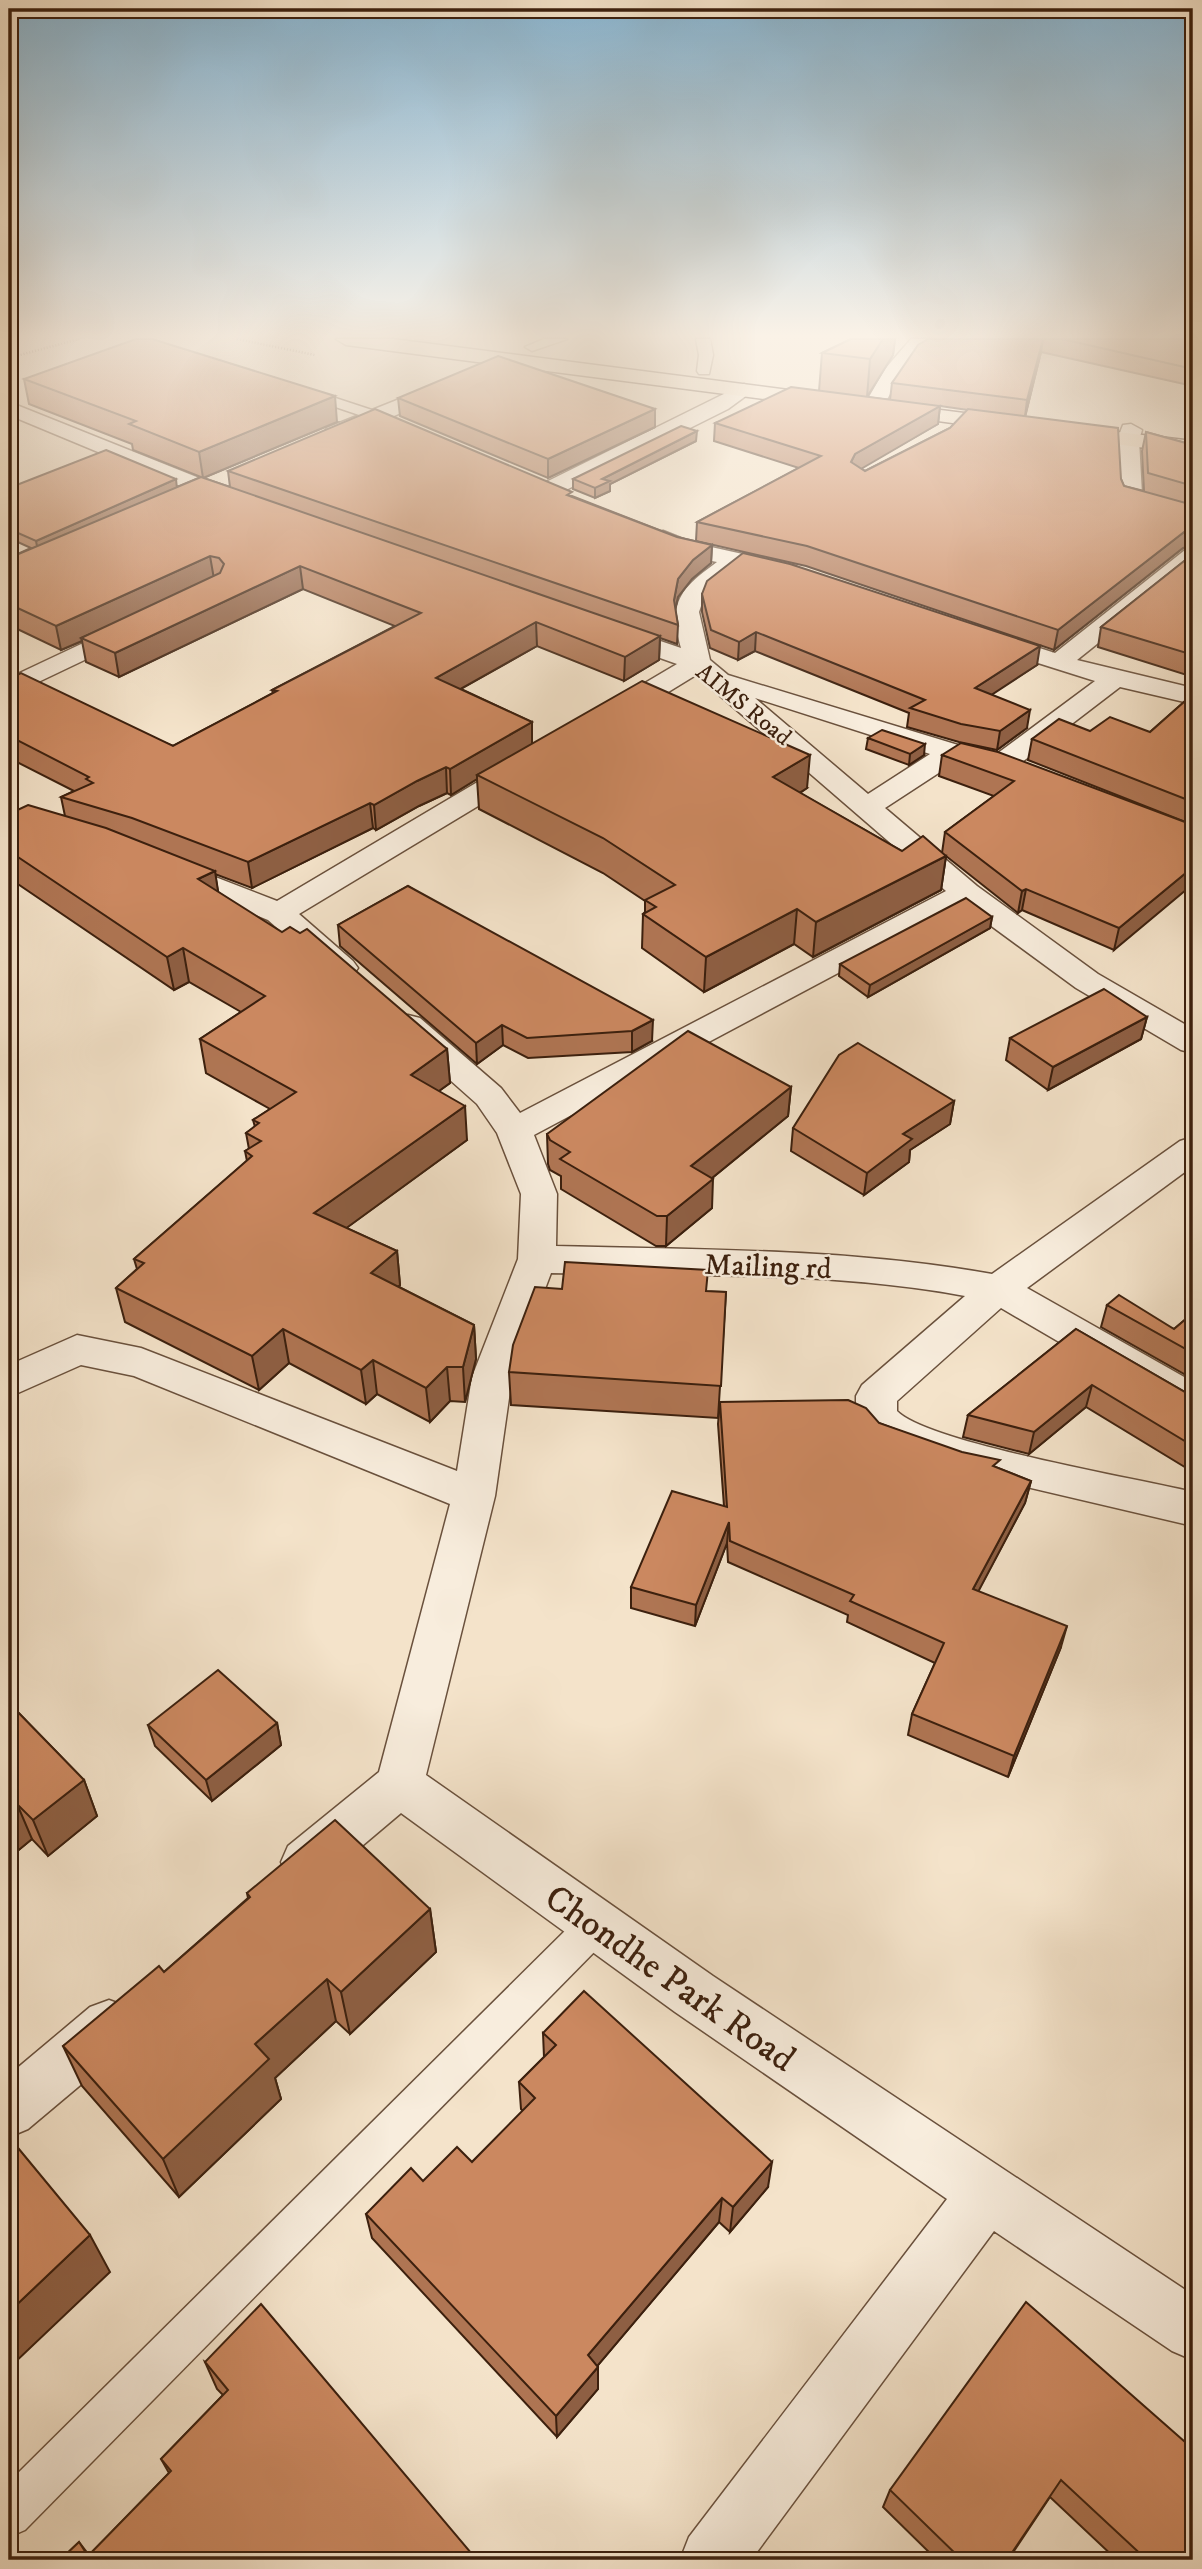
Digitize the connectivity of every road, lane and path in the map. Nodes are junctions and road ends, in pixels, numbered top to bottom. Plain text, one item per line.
1 (131, 459) edge
2 (612, 459) edge
3 (1130, 459) edge
4 (524, 479) edge
5 (548, 490) junction
6 (573, 500) edge
7 (265, 510) edge
8 (1193, 516) edge
9 (636, 527) edge
10 (1193, 555) edge
11 (736, 560) junction
12 (809, 578) edge
13 (153, 618) edge
14 (582, 622) edge
15 (966, 632) edge
16 (1058, 663) junction
17 (706, 670) junction
18 (1116, 678) junction
19 (9, 688) edge
20 (1193, 696) edge
21 (590, 727) edge
22 (952, 752) junction
23 (542, 756) edge
24 (867, 807) junction
25 (138, 857) edge
26 (966, 893) junction
27 (279, 913) junction
28 (1193, 1043) edge
29 (514, 1131) junction
30 (1193, 1149) edge
31 (537, 1259) junction
32 (998, 1289) junction
33 (9, 1382) edge
34 (1193, 1401) edge
35 (474, 1496) junction
36 (1193, 1509) edge
37 (400, 1784) junction
38 (273, 1889) edge
39 (594, 1927) junction
40 (146, 1995) edge
41 (9, 2110) edge
42 (986, 2194) junction
43 (1193, 2330) edge
44 (9, 2514) edge
45 (712, 2560) edge

1 - 7 street
2 - 5 street
3 - 8 street
4 - 5 street
5 - 6 street
9 - 11 street
10 - 16 street
11 - 12 street
11 - 17 street
13 - 19 street
14 - 17 street, AIMS Road
15 - 16 street
16 - 18 street
17 - 21 street
17 - 22 street
17 - 24 street, AIMS Road
18 - 20 street
18 - 22 street
22 - 24 street
23 - 27 street
24 - 26 street, AIMS Road
25 - 27 street
26 - 28 street, AIMS Road
26 - 29 street
27 - 29 street
29 - 31 street
30 - 32 street
31 - 32 street, Mailing rd
31 - 35 street
32 - 34 street, Mailing rd
32 - 36 street
33 - 35 street
35 - 37 street
37 - 38 street
37 - 39 street, Chondhe Park Road
39 - 42 street, Chondhe Park Road
39 - 44 lane
40 - 41 street
42 - 43 street, Chondhe Park Road
42 - 45 street

